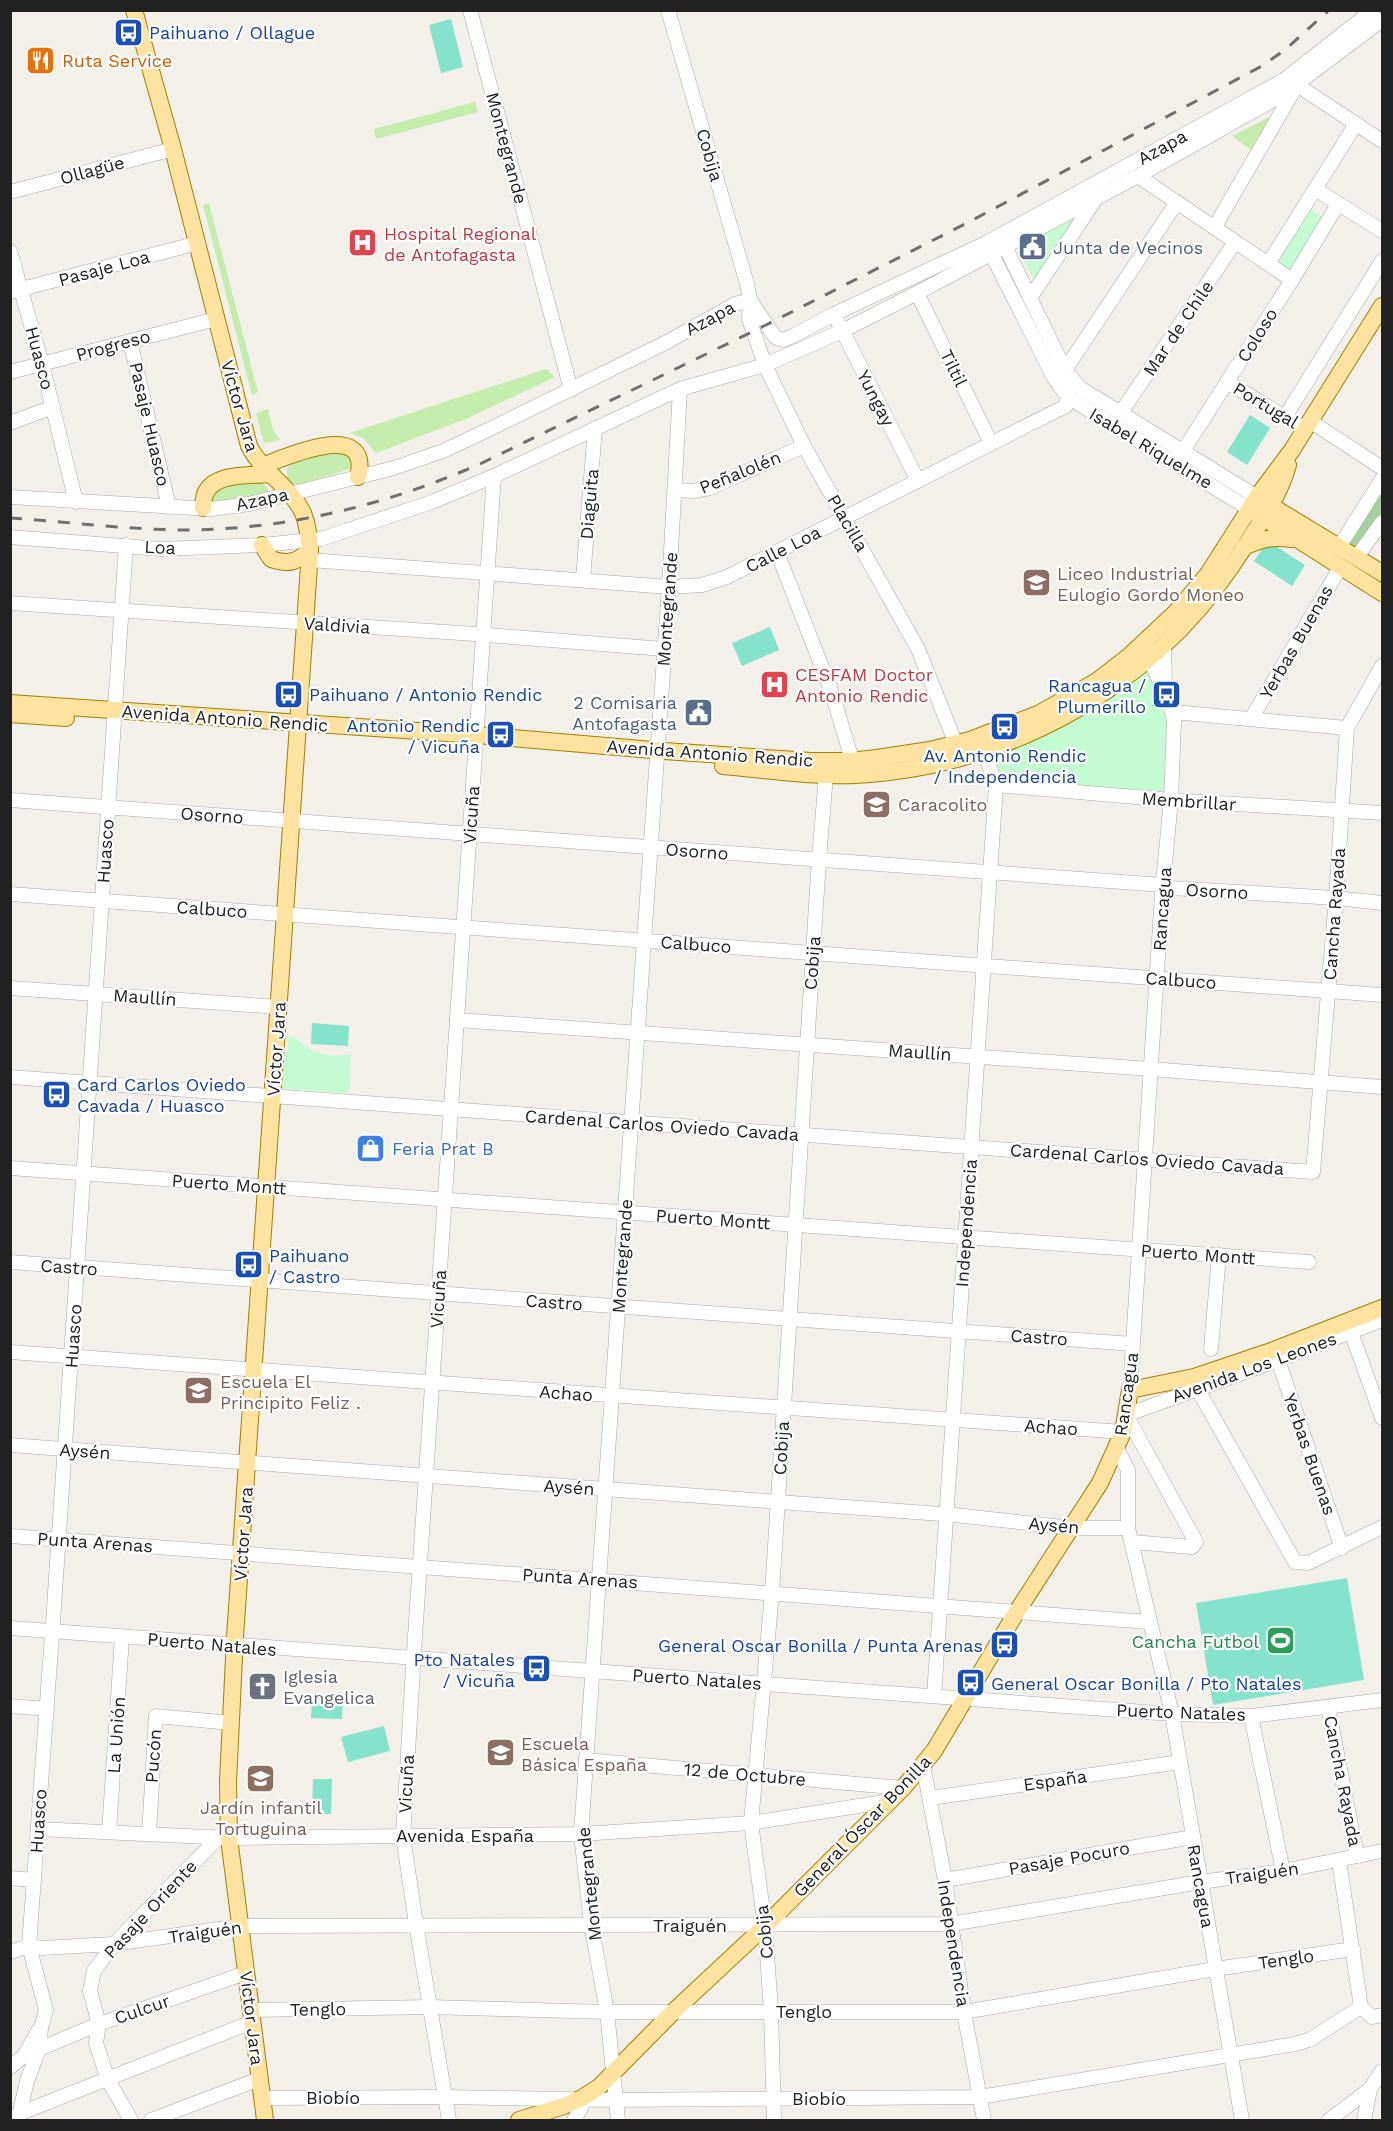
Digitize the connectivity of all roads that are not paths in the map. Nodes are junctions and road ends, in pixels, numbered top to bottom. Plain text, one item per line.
1 (135, 10) edge
2 (470, 10) edge
3 (668, 10) edge
4 (1373, 10) edge
5 (1383, 20) edge
6 (1297, 85) junction
7 (1356, 124) junction
8 (1381, 137) edge
9 (173, 149) junction
10 (1138, 176) junction
11 (1315, 189) junction
12 (10, 192) edge
13 (1096, 198) junction
14 (1177, 202) junction
15 (1338, 204) junction
16 (1214, 228) junction
17 (1383, 231) edge
18 (1002, 242) junction
19 (1235, 242) junction
20 (198, 243) junction
21 (988, 248) junction
22 (10, 251) edge
23 (1383, 261) edge
24 (1268, 264) junction
25 (1292, 280) junction
26 (16, 291) edge
27 (917, 293) junction
28 (1030, 298) junction
29 (750, 300) junction
30 (1383, 306) edge
31 (834, 314) junction
32 (216, 319) junction
33 (842, 331) junction
34 (130, 341) junction
35 (42, 364) junction
36 (765, 365) junction
37 (1065, 370) junction
38 (10, 372) edge
39 (1227, 382) junction
40 (680, 389) junction
41 (571, 390) junction
42 (1068, 397) junction
43 (53, 407) junction
44 (1120, 414) junction
45 (1285, 417) junction
46 (10, 423) edge
47 (1308, 425) junction
48 (596, 428) junction
49 (991, 443) junction
50 (804, 446) junction
51 (1182, 450) junction
52 (1175, 464) junction
53 (1383, 468) edge
54 (266, 470) junction
55 (494, 476) junction
56 (358, 477) junction
57 (1383, 479) edge
58 (918, 481) junction
59 (675, 490) junction
60 (289, 493) junction
61 (10, 497) edge
62 (76, 502) junction
63 (169, 507) junction
64 (1260, 507) junction
65 (202, 508) junction
66 (844, 518) junction
67 (1383, 522) edge
68 (10, 537) edge
69 (1297, 540) junction
70 (262, 544) joint
71 (126, 545) junction
72 (1244, 547) junction
73 (1339, 547) junction
74 (310, 550) junction
75 (777, 552) junction
76 (1348, 562) junction
77 (488, 572) junction
78 (1383, 573) edge
79 (583, 580) junction
80 (669, 587) junction
81 (1383, 593) edge
82 (10, 603) edge
83 (121, 610) junction
84 (305, 622) junction
85 (1159, 628) junction
86 (483, 634) junction
87 (1164, 647) junction
88 (664, 649) junction
89 (1149, 659) junction
90 (1383, 666) edge
91 (1165, 691) junction
92 (10, 703) edge
93 (1173, 712) junction
94 (10, 714) edge
95 (114, 715) junction
96 (1251, 719) junction
97 (298, 728) junction
98 (1347, 728) junction
99 (476, 740) junction
100 (956, 744) junction
101 (984, 751) junction
102 (656, 755) junction
103 (849, 761) junction
104 (826, 776) junction
105 (996, 785) junction
106 (10, 800) edge
107 (1171, 800) junction
108 (108, 807) junction
109 (1342, 810) junction
110 (1383, 813) edge
111 (291, 821) junction
112 (470, 834) junction
113 (650, 847) junction
114 (819, 860) junction
115 (990, 872) junction
116 (1163, 885) junction
117 (10, 894) edge
118 (1336, 898) junction
119 (102, 900) junction
120 (1383, 903) edge
121 (285, 914) junction
122 (463, 927) junction
123 (643, 940) junction
124 (813, 953) junction
125 (983, 965) junction
126 (1157, 978) junction
127 (10, 988) edge
128 (1328, 991) junction
129 (95, 994) junction
130 (1383, 994) edge
131 (279, 1007) junction
132 (457, 1020) junction
133 (637, 1033) junction
134 (807, 1045) junction
135 (977, 1056) junction
136 (1151, 1069) junction
137 (10, 1077) edge
138 (1321, 1081) junction
139 (89, 1084) junction
140 (1383, 1087) edge
141 (272, 1097) junction
142 (451, 1110) junction
143 (631, 1122) junction
144 (801, 1134) junction
145 (971, 1147) junction
146 (1145, 1159) junction
147 (10, 1168) edge
148 (1313, 1172) joint
149 (83, 1173) junction
150 (266, 1187) junction
151 (445, 1200) junction
152 (625, 1212) junction
153 (795, 1225) junction
154 (965, 1237) junction
155 (1139, 1250) junction
156 (1219, 1255) junction
157 (10, 1262) edge
158 (1309, 1262) dead end
159 (77, 1267) junction
160 (260, 1281) junction
161 (438, 1294) junction
162 (618, 1307) junction
163 (1383, 1308) edge
164 (789, 1319) junction
165 (1383, 1320) edge
166 (959, 1332) junction
167 (1351, 1332) junction
168 (1133, 1344) junction
169 (1211, 1349) dead end
170 (10, 1352) edge
171 (71, 1357) junction
172 (1278, 1360) junction
173 (254, 1370) junction
174 (432, 1383) junction
175 (1197, 1388) junction
176 (1130, 1390) junction
177 (612, 1396) junction
178 (783, 1408) junction
179 (1126, 1415) junction
180 (1383, 1419) edge
181 (952, 1421) junction
182 (1123, 1432) junction
183 (10, 1445) edge
184 (65, 1449) junction
185 (1117, 1449) junction
186 (247, 1463) junction
187 (426, 1476) junction
188 (606, 1489) junction
189 (778, 1502) junction
190 (946, 1514) junction
191 (1383, 1527) edge
192 (1072, 1528) junction
193 (1128, 1528) junction
194 (10, 1536) edge
195 (59, 1539) junction
196 (1131, 1542) junction
197 (1342, 1548) junction
198 (241, 1553) junction
199 (420, 1566) junction
200 (600, 1580) junction
201 (772, 1593) junction
202 (940, 1606) junction
203 (1016, 1613) junction
204 (1149, 1622) junction
205 (10, 1628) edge
206 (53, 1631) junction
207 (122, 1637) junction
208 (235, 1646) junction
209 (413, 1659) junction
210 (593, 1672) junction
211 (763, 1684) junction
212 (934, 1696) junction
213 (964, 1698) junction
214 (1383, 1700) edge
215 (10, 1706) edge
216 (1328, 1707) junction
217 (47, 1709) junction
218 (1172, 1714) junction
219 (1251, 1716) junction
220 (231, 1723) junction
221 (586, 1760) junction
222 (1180, 1762) junction
223 (923, 1765) junction
224 (755, 1774) junction
225 (903, 1788) junction
226 (931, 1798) junction
227 (890, 1801) junction
228 (751, 1822) junction
229 (38, 1829) junction
230 (109, 1832) junction
231 (149, 1834) junction
232 (581, 1834) junction
233 (404, 1836) junction
234 (1192, 1837) junction
235 (224, 1838) junction
236 (1383, 1851) edge
237 (1357, 1856) junction
238 (1339, 1861) junction
239 (1283, 1870) junction
240 (10, 1878) edge
241 (34, 1880) junction
242 (945, 1880) junction
243 (1200, 1882) junction
244 (416, 1924) junction
245 (591, 1924) junction
246 (951, 1924) junction
247 (240, 1926) junction
248 (765, 1926) junction
249 (114, 1944) junction
250 (29, 1946) junction
251 (1353, 1949) junction
252 (10, 1952) edge
253 (1215, 1969) junction
254 (246, 1973) junction
255 (430, 2007) junction
256 (1361, 2007) junction
257 (771, 2010) junction
258 (674, 2011) junction
259 (607, 2012) junction
260 (964, 2012) junction
261 (1383, 2015) edge
262 (251, 2016) junction
263 (99, 2024) junction
264 (41, 2028) junction
265 (39, 2049) junction
266 (1230, 2054) junction
267 (10, 2067) edge
268 (1383, 2071) edge
269 (614, 2073) junction
270 (259, 2079) junction
271 (108, 2080) junction
272 (1370, 2089) junction
273 (446, 2097) junction
274 (980, 2097) junction
275 (262, 2098) junction
276 (582, 2098) junction
277 (774, 2098) junction
278 (617, 2100) junction
279 (18, 2117) edge
280 (131, 2121) edge
281 (151, 2121) edge
282 (265, 2121) edge
283 (449, 2121) edge
284 (519, 2121) edge
285 (574, 2121) edge
286 (618, 2121) edge
287 (774, 2121) edge
288 (984, 2121) edge
289 (1242, 2121) edge
290 (1329, 2121) edge
291 (1364, 2121) edge

1 - 9 main road, Víctor Jara
2 - 41 street, Montegrande
3 - 29 street, Cobija
4 - 18 street, Azapa
5 - 6 street, Azapa
6 - 7 street
6 - 10 street, Azapa
6 - 16 street
7 - 8 street
7 - 11 street
9 - 12 street, Ollagüe
9 - 20 main road, Víctor Jara
10 - 13 street, Azapa
10 - 14 street
11 - 15 street
11 - 24 street
13 - 18 street, Azapa
13 - 28 street
14 - 16 street
14 - 37 street
15 - 17 street
15 - 25 street, Coloso
16 - 19 street
18 - 21 street, Azapa
18 - 28 street, Isabel Riquelme
19 - 24 street
19 - 44 street, Mar de Chile
20 - 26 street, Pasaje Loa
20 - 32 main road, Víctor Jara
21 - 27 street, Azapa
21 - 31 street, Azapa
21 - 42 street, Isabel Riquelme
22 - 26 street, Huasco
23 - 45 street
24 - 25 street
25 - 39 street, Coloso
26 - 35 street, Huasco
27 - 33 street, Azapa
27 - 49 street, Tiltil
28 - 37 street, Isabel Riquelme
29 - 31 street, Azapa
29 - 36 street, Placilla
29 - 41 street, Azapa
30 - 47 main road, Avenida Antonio Rendic
31 - 33 street, Yungay
32 - 34 street, Progreso
32 - 54 main road, Víctor Jara
33 - 36 street, Azapa
33 - 58 street, Yungay
34 - 35 street, Progreso
34 - 63 street, Pasaje Huasco
35 - 38 street, Progreso
35 - 43 street, Huasco
36 - 40 street, Azapa
36 - 50 street, Placilla
37 - 42 street
37 - 44 street, Isabel Riquelme
39 - 45 street, Portugal
39 - 51 street, Coloso
40 - 48 street, Azapa
40 - 59 street, Montegrande
41 - 56 street, Azapa
42 - 49 street, Calle Loa
42 - 52 street, Isabel Riquelme
43 - 46 street
43 - 62 street, Huasco
44 - 51 street, Isabel Riquelme
45 - 47 street, Portugal
47 - 53 street, Portugal
47 - 64 main road, Avenida Antonio Rendic
48 - 55 street, Azapa
48 - 79 street, Diaguita
49 - 58 street, Calle Loa
50 - 59 street, Peñalolén
50 - 66 street, Placilla
51 - 52 street, Coloso
51 - 64 street, Isabel Riquelme
52 - 64 street, Isabel Riquelme
54 - 56 main road
54 - 60 main road, Víctor Jara
54 - 65 main road
55 - 74 street, Azapa
55 - 77 street, Vicuña
56 - 60 street, Azapa
57 - 73 street
58 - 66 street, Calle Loa
59 - 80 street, Montegrande
60 - 65 street, Azapa
60 - 74 main road, Víctor Jara
61 - 62 street, Azapa
62 - 63 street, Azapa
63 - 65 street, Azapa
64 - 69 main road, Isabel Riquelme
64 - 72 main road, Avenida Antonio Rendic
64 - 73 main road, Isabel Riquelme
64 - 85 main road, Avenida Antonio Rendic
66 - 75 street, Calle Loa
66 - 100 street, Placilla
67 - 76 street, Yerbas Buenas
68 - 71 street, Loa
69 - 72 main road
69 - 76 main road, Isabel Riquelme
70 - 71 street, Loa
70 - 74 main road
71 - 83 street, Huasco
72 - 87 main road, Avenida Antonio Rendic
73 - 76 main road, Isabel Riquelme
74 - 77 street, Calle Loa
74 - 84 main road, Víctor Jara
75 - 80 street, Calle Loa
75 - 103 street
76 - 78 main road, Isabel Riquelme
76 - 81 main road, Isabel Riquelme
76 - 96 street, Yerbas Buenas
77 - 79 street, Calle Loa
77 - 86 street, Vicuña
79 - 80 street, Calle Loa
80 - 88 street, Montegrande
82 - 83 street, Valdivia
83 - 84 street, Valdivia
83 - 95 street, Huasco
84 - 86 street, Valdivia
84 - 97 main road, Víctor Jara
85 - 89 street, Avenida Antonio Rendic
85 - 100 main road, Avenida Antonio Rendic
86 - 88 street, Valdivia
86 - 99 street, Vicuña
87 - 89 main road, Avenida Antonio Rendic
87 - 91 street, Rancagua
88 - 102 street, Montegrande
89 - 91 street, Rancagua
89 - 101 main road, Avenida Antonio Rendic
90 - 98 street, Cancha Rayada
91 - 93 street, Rancagua
92 - 95 main road, Avenida Antonio Rendic
93 - 96 street
93 - 107 street, Rancagua
94 - 95 main road, Avenida Antonio Rendic
95 - 97 main road, Avenida Antonio Rendic
95 - 108 street, Huasco
96 - 98 street
97 - 99 main road, Avenida Antonio Rendic
97 - 111 main road, Víctor Jara
98 - 109 street, Cancha Rayada
99 - 102 main road, Avenida Antonio Rendic
99 - 112 street, Vicuña
100 - 103 main road, Avenida Antonio Rendic
101 - 104 main road, Avenida Antonio Rendic
101 - 105 street, Independencia
102 - 103 main road, Avenida Antonio Rendic
102 - 104 main road, Avenida Antonio Rendic
102 - 113 street, Montegrande
104 - 114 street, Cobija
105 - 107 street, Membrillar
105 - 115 street, Independencia
106 - 108 street, Osorno
107 - 109 street, Membrillar
107 - 116 street, Rancagua
108 - 111 street, Osorno
108 - 119 street, Huasco
109 - 110 street, Membrillar
109 - 118 street, Cancha Rayada
111 - 112 street, Osorno
111 - 121 main road, Víctor Jara
112 - 113 street, Osorno
112 - 122 street, Vicuña
113 - 114 street, Osorno
113 - 123 street, Montegrande
114 - 115 street, Osorno
114 - 124 street, Cobija
115 - 116 street, Osorno
115 - 125 street, Independencia
116 - 118 street, Osorno
116 - 126 street, Rancagua
117 - 119 street, Calbuco
118 - 120 street, Osorno
118 - 128 street, Cancha Rayada
119 - 121 street, Calbuco
119 - 129 street, Huasco
121 - 122 street, Calbuco
121 - 131 main road, Víctor Jara
122 - 123 street, Calbuco
122 - 132 street, Vicuña
123 - 124 street, Calbuco
123 - 133 street, Montegrande
124 - 125 street, Calbuco
124 - 134 street, Cobija
125 - 126 street, Calbuco
125 - 135 street, Independencia
126 - 128 street, Calbuco
126 - 136 street, Rancagua
127 - 129 street, Maullín
128 - 130 street, Calbuco
128 - 138 street, Cancha Rayada
129 - 131 street, Maullín
129 - 139 street, Huasco
131 - 141 main road, Víctor Jara
132 - 133 street, Maullín
132 - 142 street, Vicuña
133 - 134 street, Maullín
133 - 143 street, Montegrande
134 - 135 street, Maullín
134 - 144 street, Cobija
135 - 136 street, Maullín
135 - 145 street, Independencia
136 - 138 street, Maullín
136 - 146 street, Rancagua
137 - 139 street, Cardenal Carlos Oviedo Cavada
138 - 140 street, Maullín
138 - 148 street, Cancha Rayada
139 - 141 street, Cardenal Carlos Oviedo Cavada
139 - 149 street, Huasco
141 - 142 street, Cardenal Carlos Oviedo Cavada
141 - 150 main road, Víctor Jara
142 - 143 street, Cardenal Carlos Oviedo Cavada
142 - 151 street, Vicuña
143 - 144 street, Cardenal Carlos Oviedo Cavada
143 - 152 street, Montegrande
144 - 145 street, Cardenal Carlos Oviedo Cavada
144 - 153 street, Cobija
145 - 146 street, Cardenal Carlos Oviedo Cavada
145 - 154 street, Independencia
146 - 148 street, Cardenal Carlos Oviedo Cavada
146 - 155 street, Rancagua
147 - 149 street, Puerto Montt
149 - 150 street, Puerto Montt
149 - 159 street, Huasco
150 - 151 street, Puerto Montt
150 - 160 main road, Víctor Jara
151 - 152 street, Puerto Montt
151 - 161 street, Vicuña
152 - 153 street, Puerto Montt
152 - 162 street, Montegrande
153 - 154 street, Puerto Montt
153 - 164 street, Cobija
154 - 155 street, Puerto Montt
154 - 166 street, Independencia
155 - 156 street, Puerto Montt
155 - 168 street, Rancagua
156 - 158 street, Puerto Montt
156 - 169 street
157 - 159 street, Castro
159 - 160 street, Castro
159 - 171 street, Huasco
160 - 161 street, Castro
160 - 173 main road, Víctor Jara
161 - 162 street, Castro
161 - 174 street, Vicuña
162 - 164 street, Castro
162 - 177 street, Montegrande
163 - 176 main road, Avenida Los Leones
164 - 166 street, Castro
164 - 178 street, Cobija
165 - 167 street, Avenida Los Leones
166 - 168 street, Castro
166 - 181 street, Independencia
167 - 172 street, Avenida Los Leones
167 - 180 street
168 - 176 street, Rancagua
170 - 171 street, Achao
171 - 173 street, Achao
171 - 184 street, Huasco
172 - 175 street, Avenida Los Leones
172 - 197 street, Yerbas Buenas
173 - 174 street, Achao
173 - 186 main road, Víctor Jara
174 - 177 street, Achao
174 - 187 street, Vicuña
175 - 179 street, Avenida Los Leones
175 - 197 street
176 - 179 main road, Rancagua
177 - 178 street, Achao
177 - 188 street, Montegrande
178 - 181 street, Achao
178 - 189 street, Cobija
179 - 182 main road, Rancagua
179 - 196 street
181 - 182 street, Achao
181 - 190 street, Independencia
182 - 185 main road, Rancagua
183 - 184 street, Aysén
184 - 186 street, Aysén
184 - 195 street, Huasco
185 - 192 main road, General Óscar Bonilla
185 - 193 street, Rancagua
186 - 187 street, Aysén
186 - 198 main road, Víctor Jara
187 - 188 street, Aysén
187 - 199 street, Vicuña
188 - 189 street, Aysén
188 - 200 street, Montegrande
189 - 190 street, Aysén
189 - 201 street, Cobija
190 - 192 street, Aysén
190 - 202 street, Independencia
191 - 197 street
192 - 193 street, Aysén
192 - 203 main road, General Óscar Bonilla
193 - 196 street, Rancagua
194 - 195 street, Punta Arenas
195 - 198 street, Punta Arenas
195 - 206 street, Huasco
196 - 204 street, Rancagua
198 - 199 street, Punta Arenas
198 - 208 main road, Víctor Jara
199 - 200 street, Punta Arenas
199 - 209 street, Vicuña
200 - 201 street, Punta Arenas
200 - 210 street, Montegrande
201 - 202 street, Punta Arenas
201 - 211 street, Cobija
202 - 203 street, Punta Arenas
202 - 212 street, Independencia
203 - 204 street, Punta Arenas
203 - 213 main road, General Óscar Bonilla
204 - 218 street, Rancagua
205 - 206 street, Puerto Natales
206 - 207 street, Puerto Natales
206 - 217 street, Huasco
207 - 208 street, Puerto Natales
207 - 230 street, La Unión
208 - 209 street, Puerto Natales
208 - 220 main road, Víctor Jara
209 - 210 street, Puerto Natales
209 - 233 street, Vicuña
210 - 211 street, Puerto Natales
210 - 221 street, Montegrande
211 - 212 street, Puerto Natales
211 - 224 street, Cobija
212 - 213 street, Puerto Natales
213 - 218 street, Puerto Natales
213 - 223 main road, General Óscar Bonilla
214 - 216 street, Puerto Natales
215 - 217 street
216 - 219 street, Puerto Natales
216 - 237 street, Cancha Rayada
217 - 229 street, Huasco
218 - 219 street, Puerto Natales
218 - 222 street, Rancagua
219 - 239 street
220 - 231 street, Pucón
220 - 235 main road, Víctor Jara
221 - 224 street, 12 de Octubre
221 - 232 street, Montegrande
222 - 226 street, España
222 - 234 street, Rancagua
223 - 225 main road, General Óscar Bonilla
223 - 226 street, Independencia
224 - 225 street, 12 de Octubre
224 - 228 street, Cobija
225 - 227 main road, General Óscar Bonilla
226 - 242 street, Independencia
227 - 228 street, Avenida España
227 - 248 main road, General Óscar Bonilla
228 - 232 street, Avenida España
228 - 248 street, Cobija
229 - 230 street, Avenida España
229 - 241 street, Huasco
230 - 231 street, Avenida España
231 - 235 street, Avenida España
232 - 233 street, Avenida España
232 - 245 street, Montegrande
233 - 235 street, Avenida España
233 - 244 street, Vicuña
234 - 242 street, Pasaje Pocuro
234 - 243 street, Rancagua
235 - 247 main road, Víctor Jara
235 - 249 street, Pasaje Oriente
236 - 237 street, Traiguén
237 - 238 street, Traiguén
238 - 239 street, Traiguén
238 - 251 street, Cancha Rayada
239 - 243 street, Traiguén
240 - 241 street
241 - 250 street, Huasco
242 - 246 street, Independencia
243 - 246 street, Traiguén
243 - 253 street, Rancagua
244 - 245 street, Traiguén
244 - 247 street, Traiguén
244 - 255 street, Vicuña
245 - 248 street, Traiguén
245 - 259 street, Montegrande
246 - 248 street, Traiguén
246 - 260 street, Independencia
247 - 249 street, Traiguén
247 - 254 main road, Víctor Jara
248 - 257 street, Cobija
248 - 258 main road, General Óscar Bonilla
249 - 250 street, Traiguén
249 - 263 street, Pasaje Oriente
250 - 252 street
250 - 264 street, Huasco
251 - 253 street, Tenglo
251 - 256 street, Cancha Rayada
253 - 260 street, Tenglo
253 - 266 street, Rancagua
254 - 262 main road, Víctor Jara
254 - 263 street, Culcur
255 - 259 street, Tenglo
255 - 262 street, Tenglo
255 - 273 street, Vicuña
256 - 261 street
256 - 266 street, Biobío
257 - 258 street, Tenglo
257 - 260 street, Tenglo
257 - 277 street, Cobija
258 - 259 street, Tenglo
258 - 269 main road, General Óscar Bonilla
259 - 269 street, Montegrande
260 - 274 street, Independencia
262 - 270 main road, Víctor Jara
262 - 271 street, Tenglo
263 - 265 street, Culcur
263 - 271 street, Pasaje Oriente
264 - 265 street, Huasco
264 - 267 street
265 - 279 street, Huasco
266 - 274 street, Biobío
266 - 289 street, Rancagua
268 - 272 street
269 - 276 main road, General Óscar Bonilla
269 - 278 street, Montegrande
270 - 275 main road, Víctor Jara
270 - 281 street
271 - 279 street, Tenglo
271 - 280 street, Pasaje Oriente
272 - 290 street
272 - 291 street
273 - 275 street, Biobío
273 - 276 street, Biobío
273 - 283 street, Vicuña
274 - 277 street, Biobío
274 - 288 street, Independencia
275 - 282 main road, Víctor Jara
276 - 278 street, Biobío
276 - 284 main road, General Óscar Bonilla
276 - 285 street
277 - 278 street, Biobío
277 - 287 street, Cobija
278 - 286 street, Montegrande

